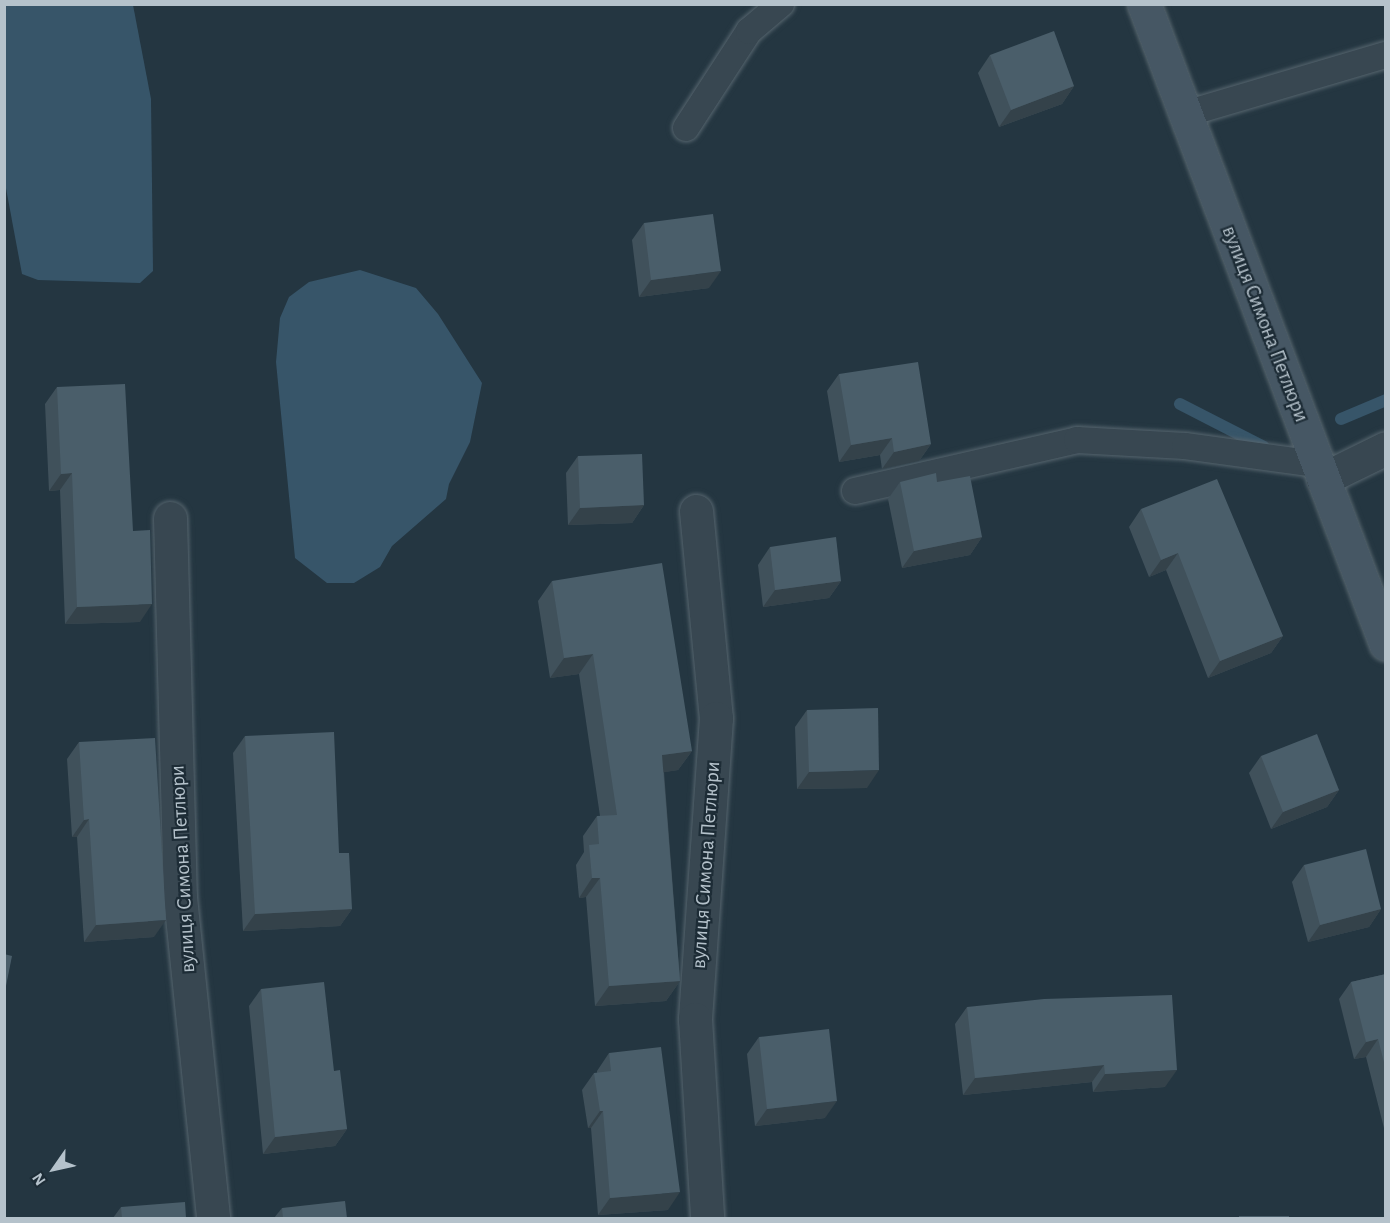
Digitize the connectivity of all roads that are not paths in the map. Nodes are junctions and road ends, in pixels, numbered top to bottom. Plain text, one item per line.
1 (781, 4) edge
2 (1144, 4) edge
3 (1386, 55) edge
4 (1185, 114) junction
5 (686, 128) dead end
6 (1386, 448) edge
7 (1320, 471) junction
8 (855, 491) dead end
9 (696, 511) dead end
10 (170, 518) dead end
11 (1386, 644) edge
12 (213, 1218) edge
13 (707, 1218) edge

1 - 5 lane
2 - 4 main road, вулиця Симона Петлюри
3 - 4 lane
4 - 7 main road, вулиця Симона Петлюри
6 - 7 street
7 - 8 lane
7 - 11 main road, вулиця Симона Петлюри
9 - 13 street, вулиця Симона Петлюри
10 - 12 street, вулиця Симона Петлюри

